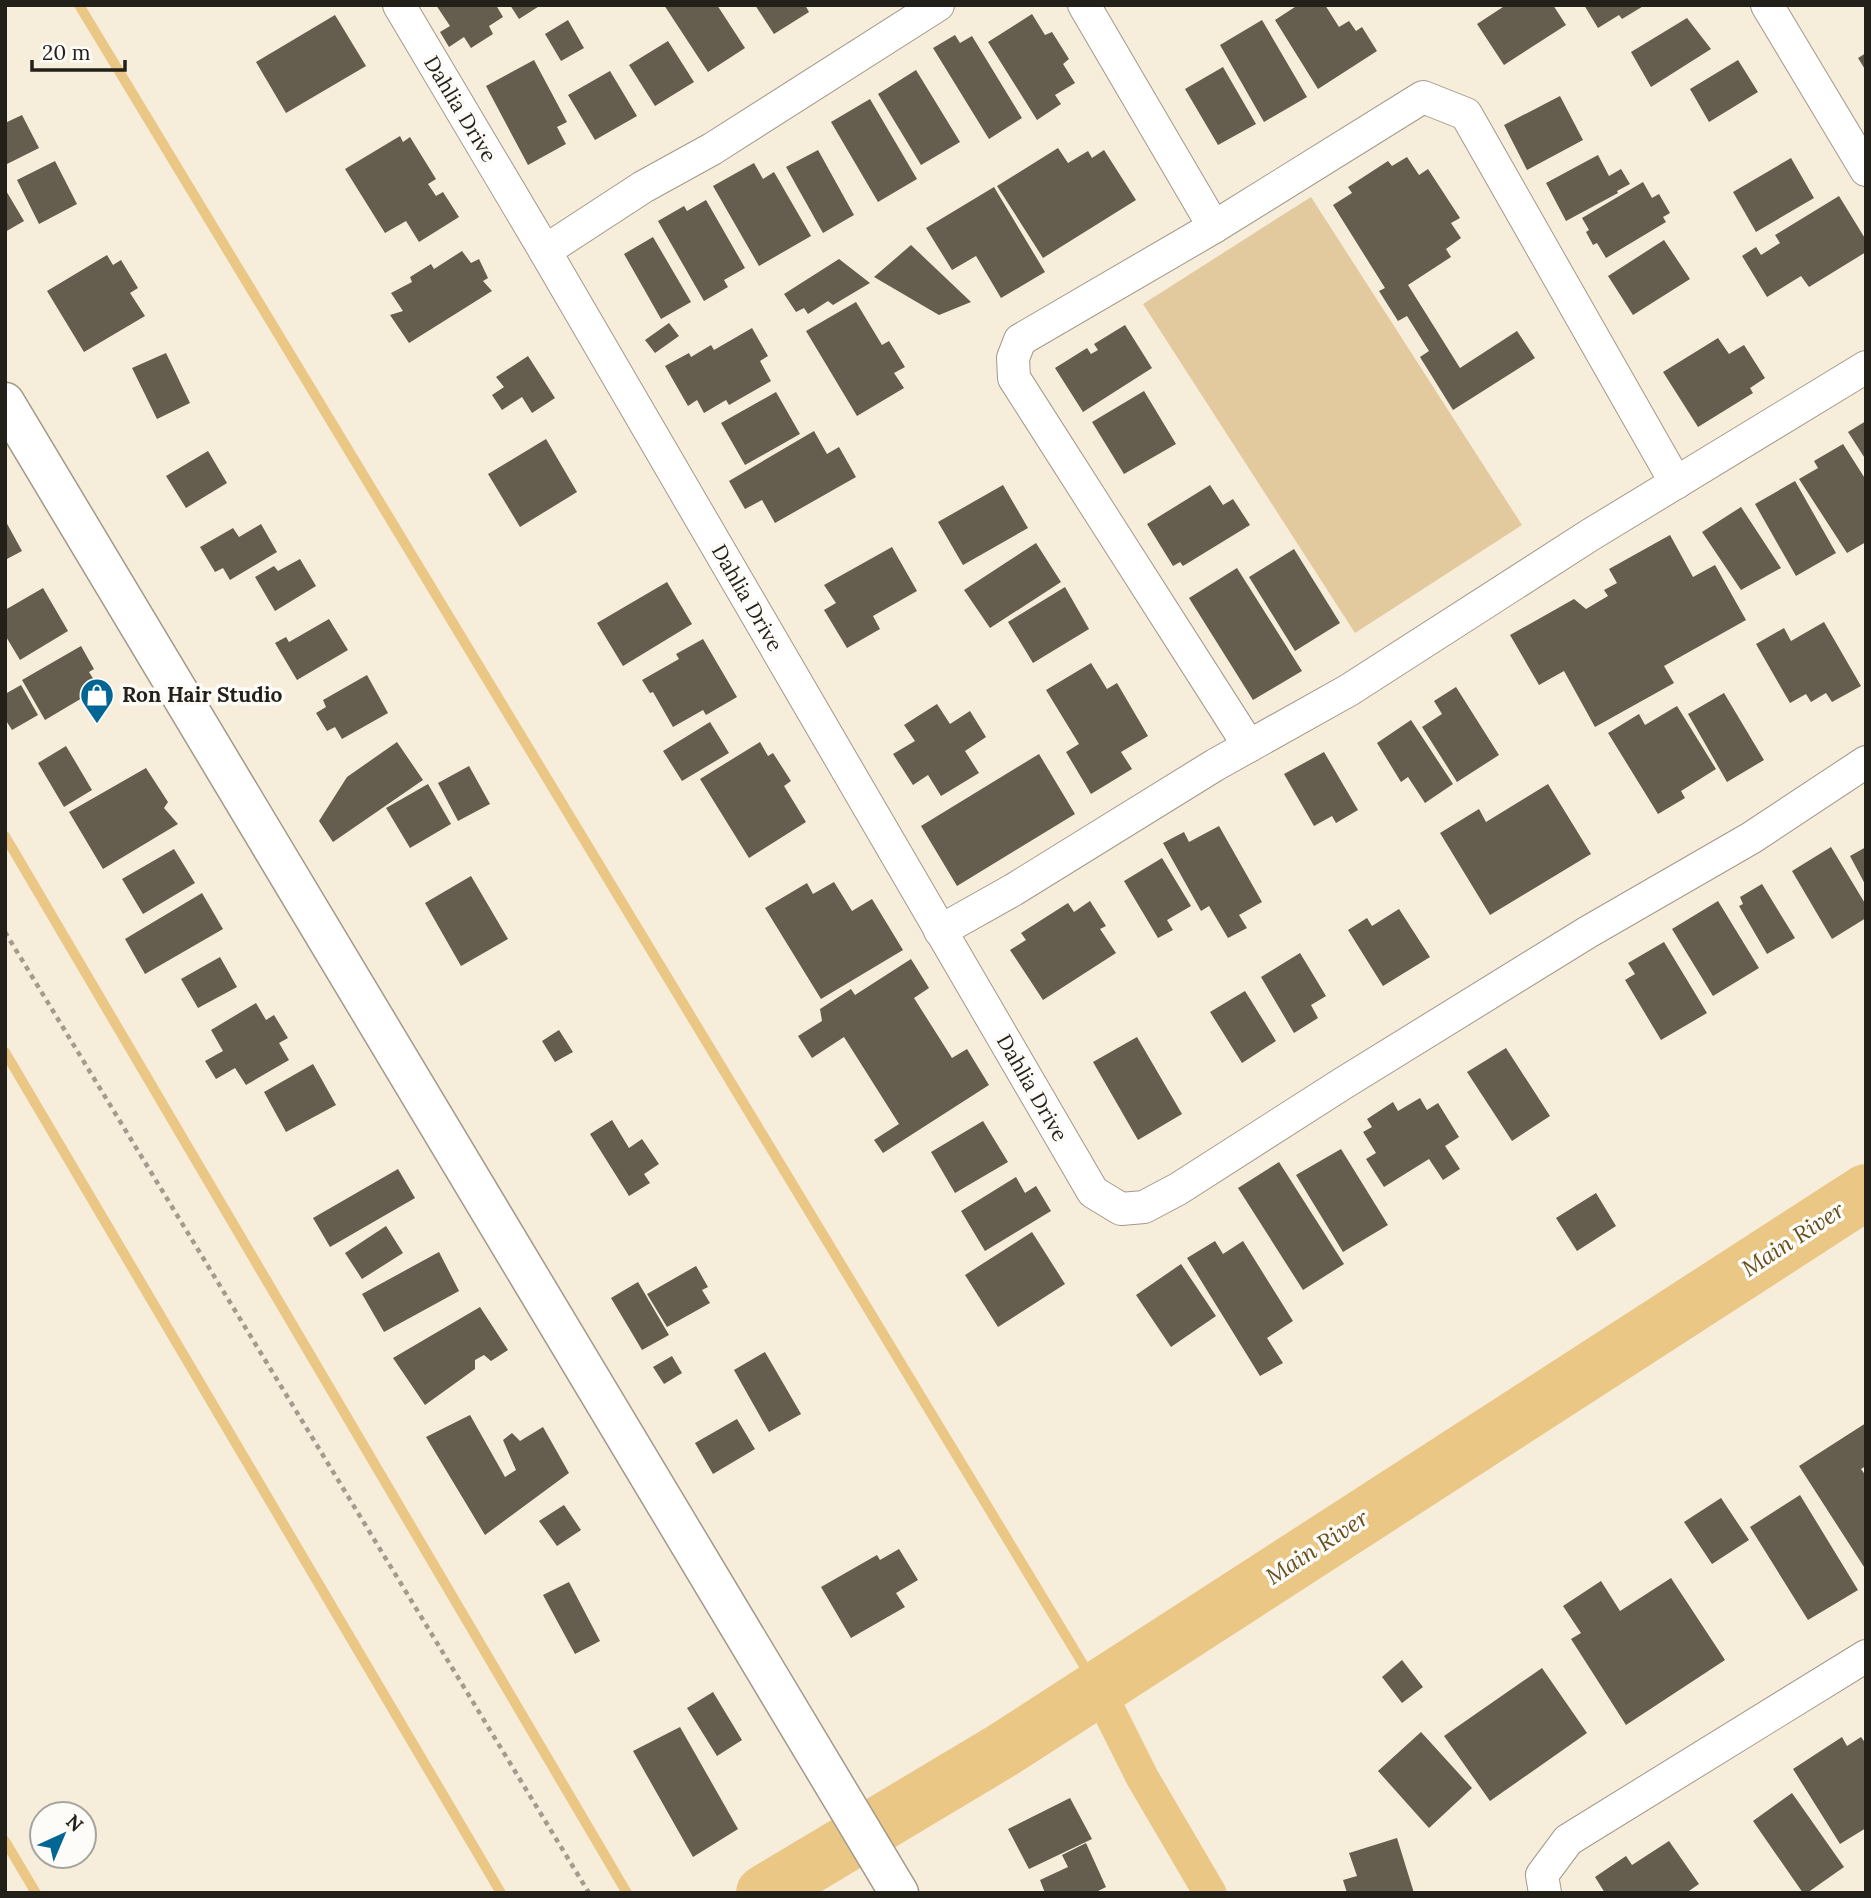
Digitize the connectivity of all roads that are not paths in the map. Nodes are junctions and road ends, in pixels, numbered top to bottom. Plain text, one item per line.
1 (399, 5) edge
2 (938, 5) edge
3 (1084, 5) edge
4 (1767, 5) edge
5 (1866, 170) edge
6 (1214, 227) junction
7 (545, 251) junction
8 (1866, 367) edge
9 (5, 402) edge
10 (1676, 483) junction
11 (1249, 746) junction
12 (1866, 762) edge
13 (940, 931) junction
14 (1866, 1657) edge
15 (898, 1893) edge
16 (1545, 1893) edge

1 - 7 street, Dahlia Drive
2 - 7 street
3 - 6 street
4 - 5 street
6 - 10 street
6 - 11 street
7 - 13 street, Dahlia Drive
8 - 10 street
9 - 15 main road
10 - 11 street
11 - 13 street
12 - 13 street, Dahlia Drive
14 - 16 street

